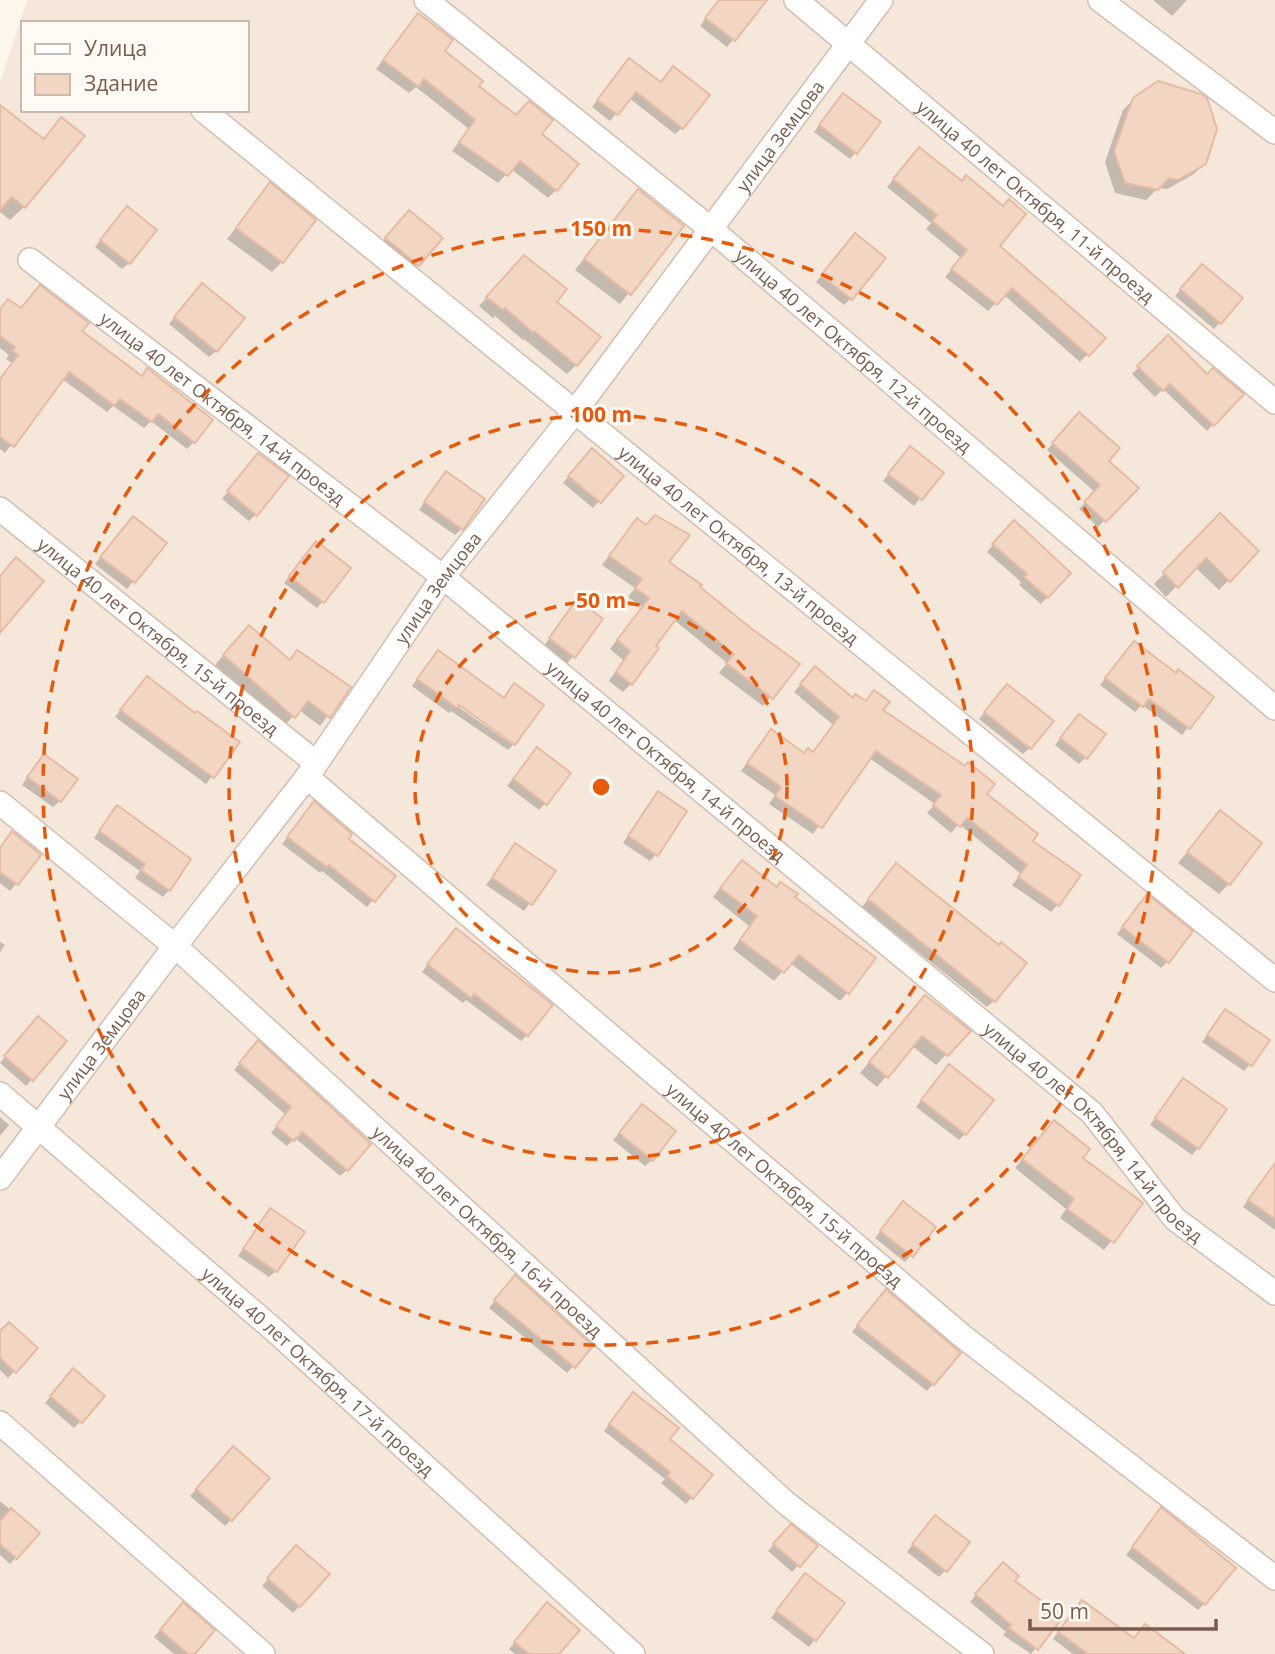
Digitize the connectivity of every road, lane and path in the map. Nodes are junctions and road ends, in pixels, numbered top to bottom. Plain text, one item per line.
1 (426, 0) edge
2 (796, 0) edge
3 (881, 0) edge
4 (1100, 0) edge
5 (849, 43) junction
6 (205, 112) edge
7 (1275, 132) edge
8 (712, 230) junction
9 (30, 260) dead end
10 (1275, 402) edge
11 (574, 413) junction
12 (0, 509) edge
13 (443, 577) junction
14 (1275, 708) edge
15 (312, 770) junction
16 (0, 803) edge
17 (175, 946) junction
18 (1275, 980) edge
19 (0, 1094) edge
20 (38, 1129) junction
21 (0, 1178) edge
22 (1275, 1293) edge
23 (0, 1423) edge
24 (1275, 1578) edge
25 (263, 1654) edge
26 (633, 1654) edge
27 (982, 1654) edge

1 - 8 street, улица 40 лет Октября, 12-й проезд
2 - 5 street, улица 40 лет Октября, 11-й проезд
3 - 5 street, улица Земцова
4 - 7 street
5 - 8 street, улица Земцова
5 - 10 street, улица 40 лет Октября, 11-й проезд
6 - 11 street, улица 40 лет Октября, 13-й проезд
8 - 11 street, улица Земцова
8 - 14 street, улица 40 лет Октября, 12-й проезд
9 - 13 street, улица 40 лет Октября, 14-й проезд
11 - 13 street, улица Земцова
11 - 18 street, улица 40 лет Октября, 13-й проезд
12 - 15 street, улица 40 лет Октября, 15-й проезд
13 - 15 street, улица Земцова
13 - 22 street, улица 40 лет Октября, 14-й проезд
15 - 17 street, улица Земцова
15 - 24 street, улица 40 лет Октября, 15-й проезд
16 - 17 street, улица 40 лет Октября, 16-й проезд
17 - 20 street, улица Земцова
17 - 27 street, улица 40 лет Октября, 16-й проезд
19 - 20 street, улица 40 лет Октября, 17-й проезд
20 - 21 street, улица Земцова
20 - 26 street, улица 40 лет Октября, 17-й проезд
23 - 25 street

